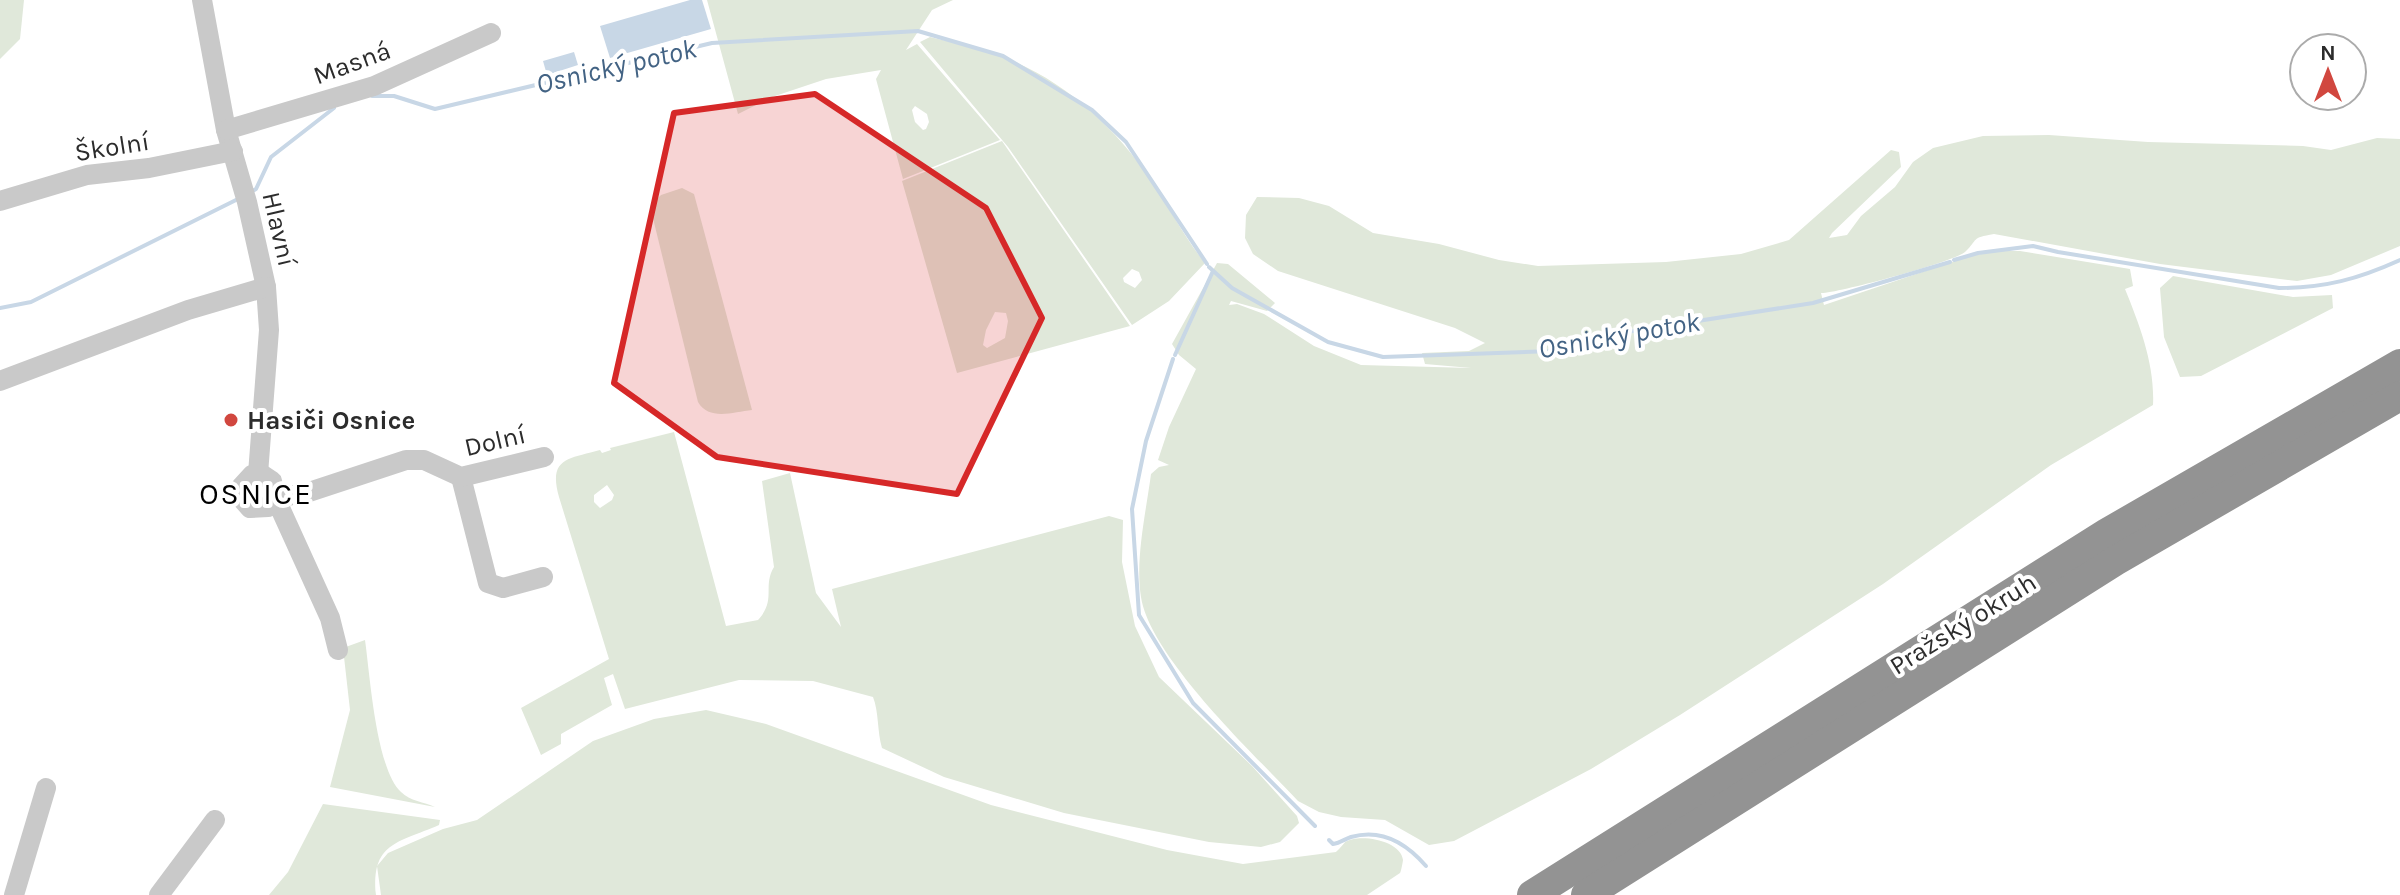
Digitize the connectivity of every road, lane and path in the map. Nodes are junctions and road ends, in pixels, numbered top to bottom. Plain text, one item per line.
1 (202, 0) edge
2 (491, 33) dead end
3 (226, 130) junction
4 (233, 151) junction
5 (0, 201) edge
6 (266, 287) junction
7 (2400, 364) edge
8 (0, 381) edge
9 (2400, 396) edge
10 (544, 457) dead end
11 (258, 474) junction
12 (461, 477) junction
13 (275, 497) junction
14 (543, 577) dead end
15 (338, 650) dead end
16 (46, 788) dead end
17 (215, 820) dead end
18 (14, 895) edge
19 (159, 895) edge
20 (1532, 895) edge
21 (1586, 895) edge

1 - 3 street, Hlavní
2 - 3 street, Masná
3 - 4 street, Hlavní
4 - 5 street, Školní
4 - 6 street, Hlavní
6 - 8 street, Hlavní
6 - 11 street
7 - 20 highway, Pražský okruh
9 - 21 highway, Pražský okruh
10 - 12 street, Dolní
11 - 13 street
11 - 13 street
12 - 13 street, Dolní
12 - 14 street
13 - 15 street
16 - 18 street
17 - 19 street

